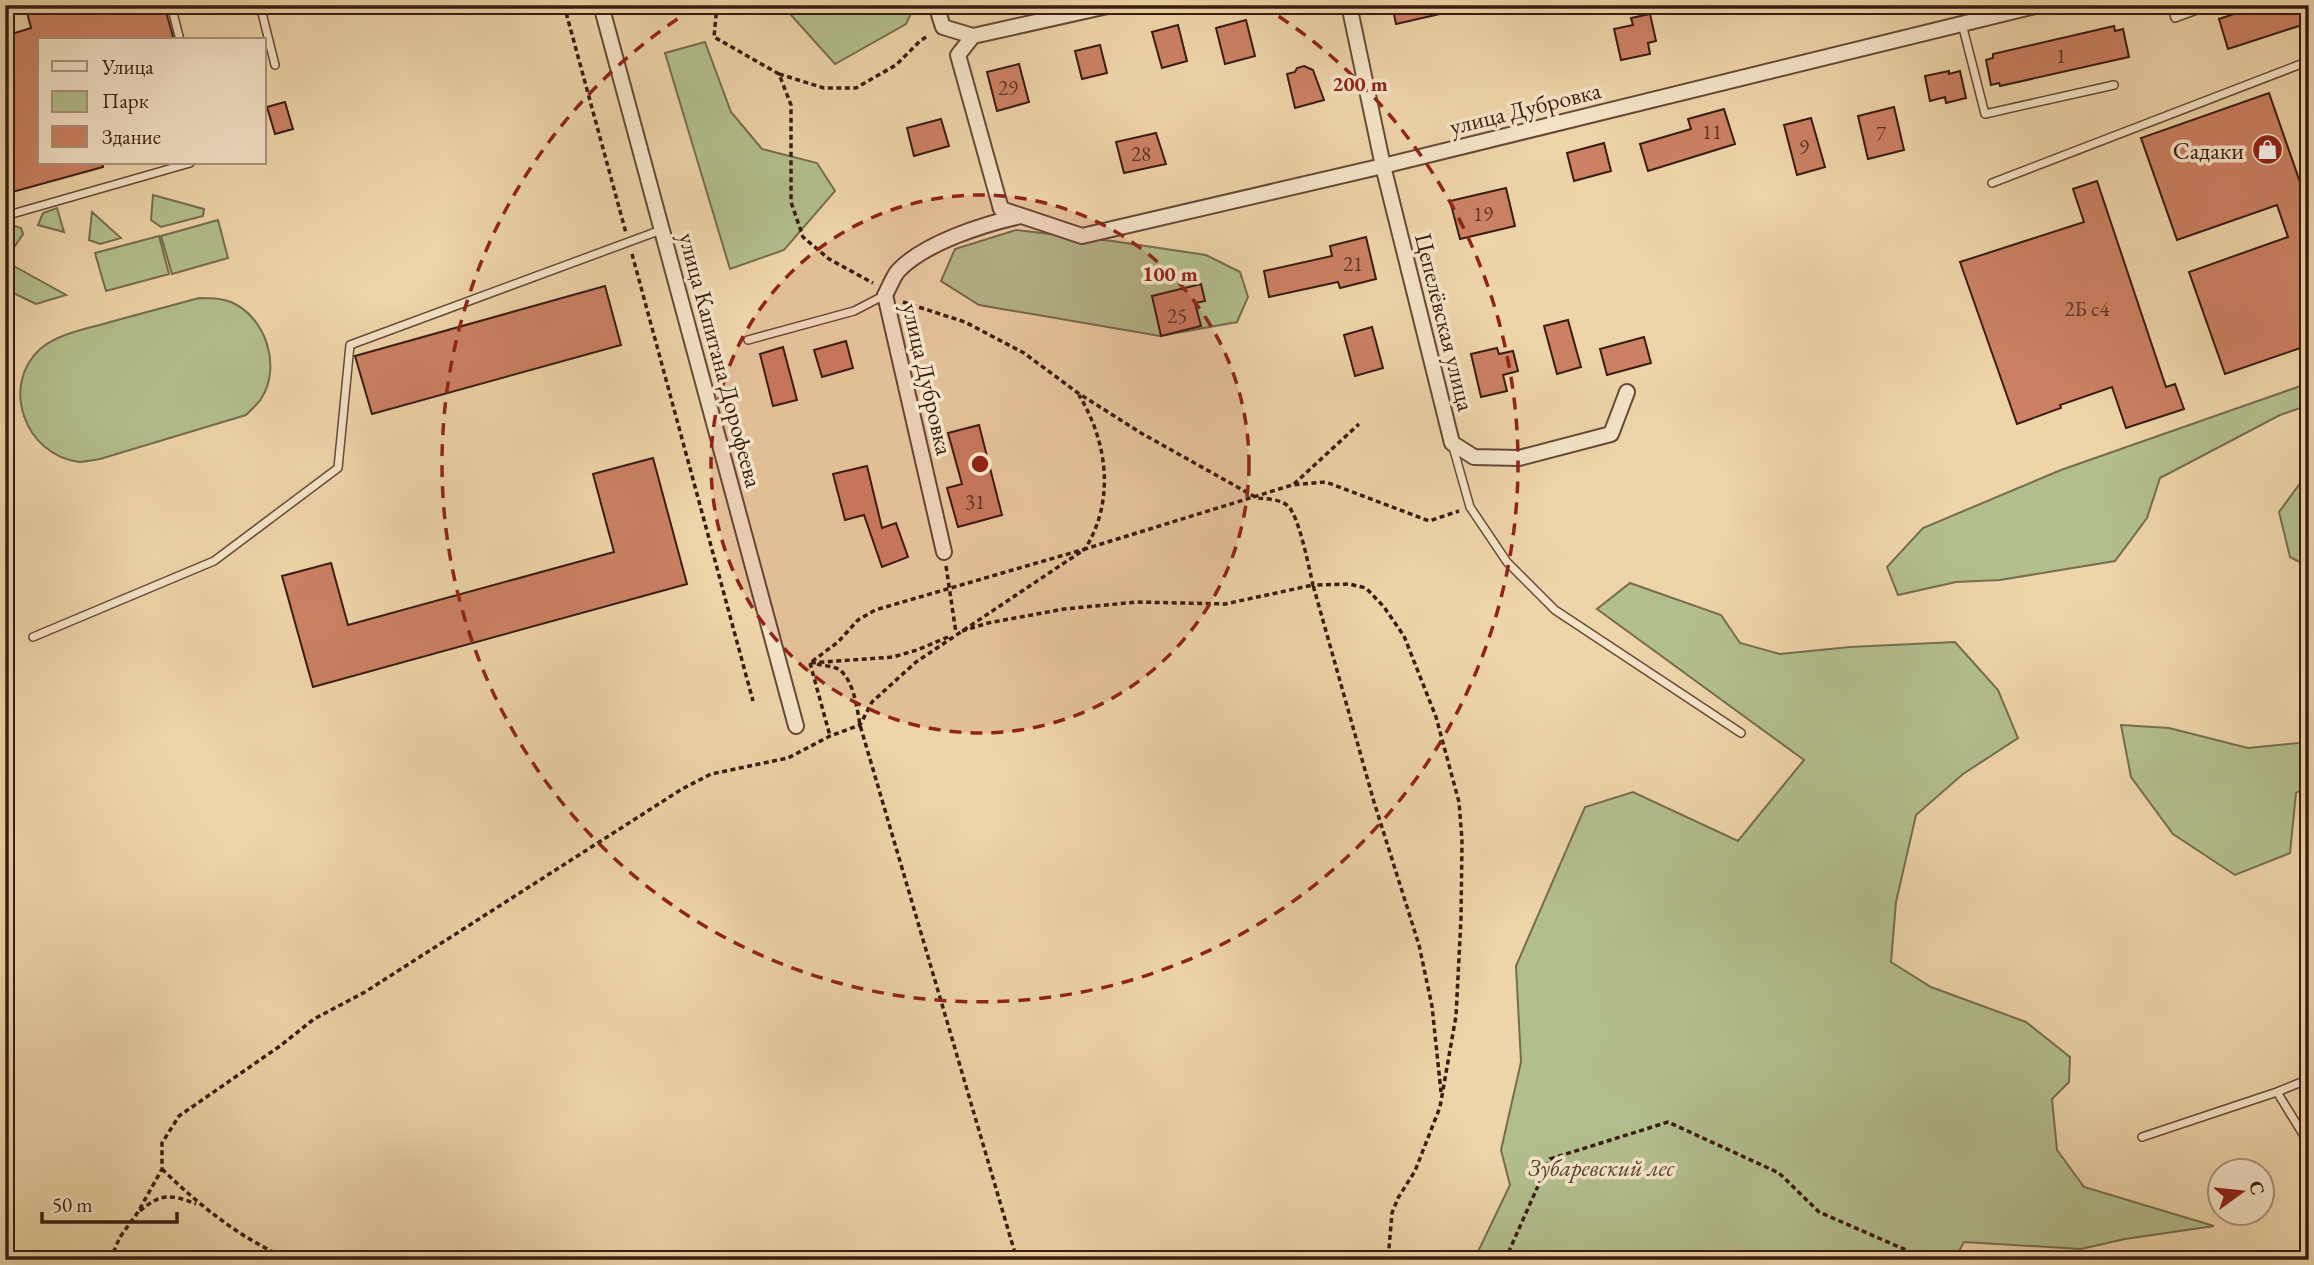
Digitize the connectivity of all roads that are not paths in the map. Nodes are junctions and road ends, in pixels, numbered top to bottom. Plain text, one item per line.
1 (171, 5) edge
2 (260, 5) edge
3 (601, 5) edge
4 (936, 5) edge
5 (1112, 5) edge
6 (1349, 5) edge
7 (2039, 5) edge
8 (2171, 5) edge
9 (2210, 5) edge
10 (1962, 24) junction
11 (973, 36) junction
12 (179, 38) edge
13 (2309, 61) edge
14 (275, 65) dead end
15 (2114, 85) dead end
16 (187, 164) edge
17 (1383, 166) junction
18 (1992, 183) dead end
19 (5, 216) edge
20 (1022, 216) junction
21 (662, 229) junction
22 (885, 295) junction
23 (748, 340) dead end
24 (1627, 392) dead end
25 (1452, 443) junction
26 (944, 552) road end
27 (33, 637) dead end
28 (796, 726) dead end
29 (1741, 733) dead end
30 (2309, 1079) edge
31 (2277, 1092) junction
32 (2309, 1126) edge
33 (2300, 1129) junction
34 (2142, 1137) dead end
35 (2309, 1144) edge

1 - 12 lane
2 - 14 lane
3 - 21 street, улица Капитана Дорофеева
4 - 11 street
5 - 11 street
6 - 17 street, Цепелёвская улица
7 - 10 street, улица Дубровка
8 - 9 lane
10 - 15 lane
10 - 17 street, улица Дубровка
11 - 20 street, улица Дубровка
13 - 18 lane
16 - 19 lane
17 - 20 street, улица Дубровка
17 - 25 street, Цепелёвская улица
20 - 22 street, улица Дубровка
21 - 27 lane
21 - 28 street, улица Капитана Дорофеева
22 - 23 lane
22 - 26 street, улица Дубровка
24 - 25 street, Цепелёвская улица
25 - 29 lane
30 - 31 lane
31 - 33 lane
31 - 34 lane
32 - 33 lane
33 - 35 lane

